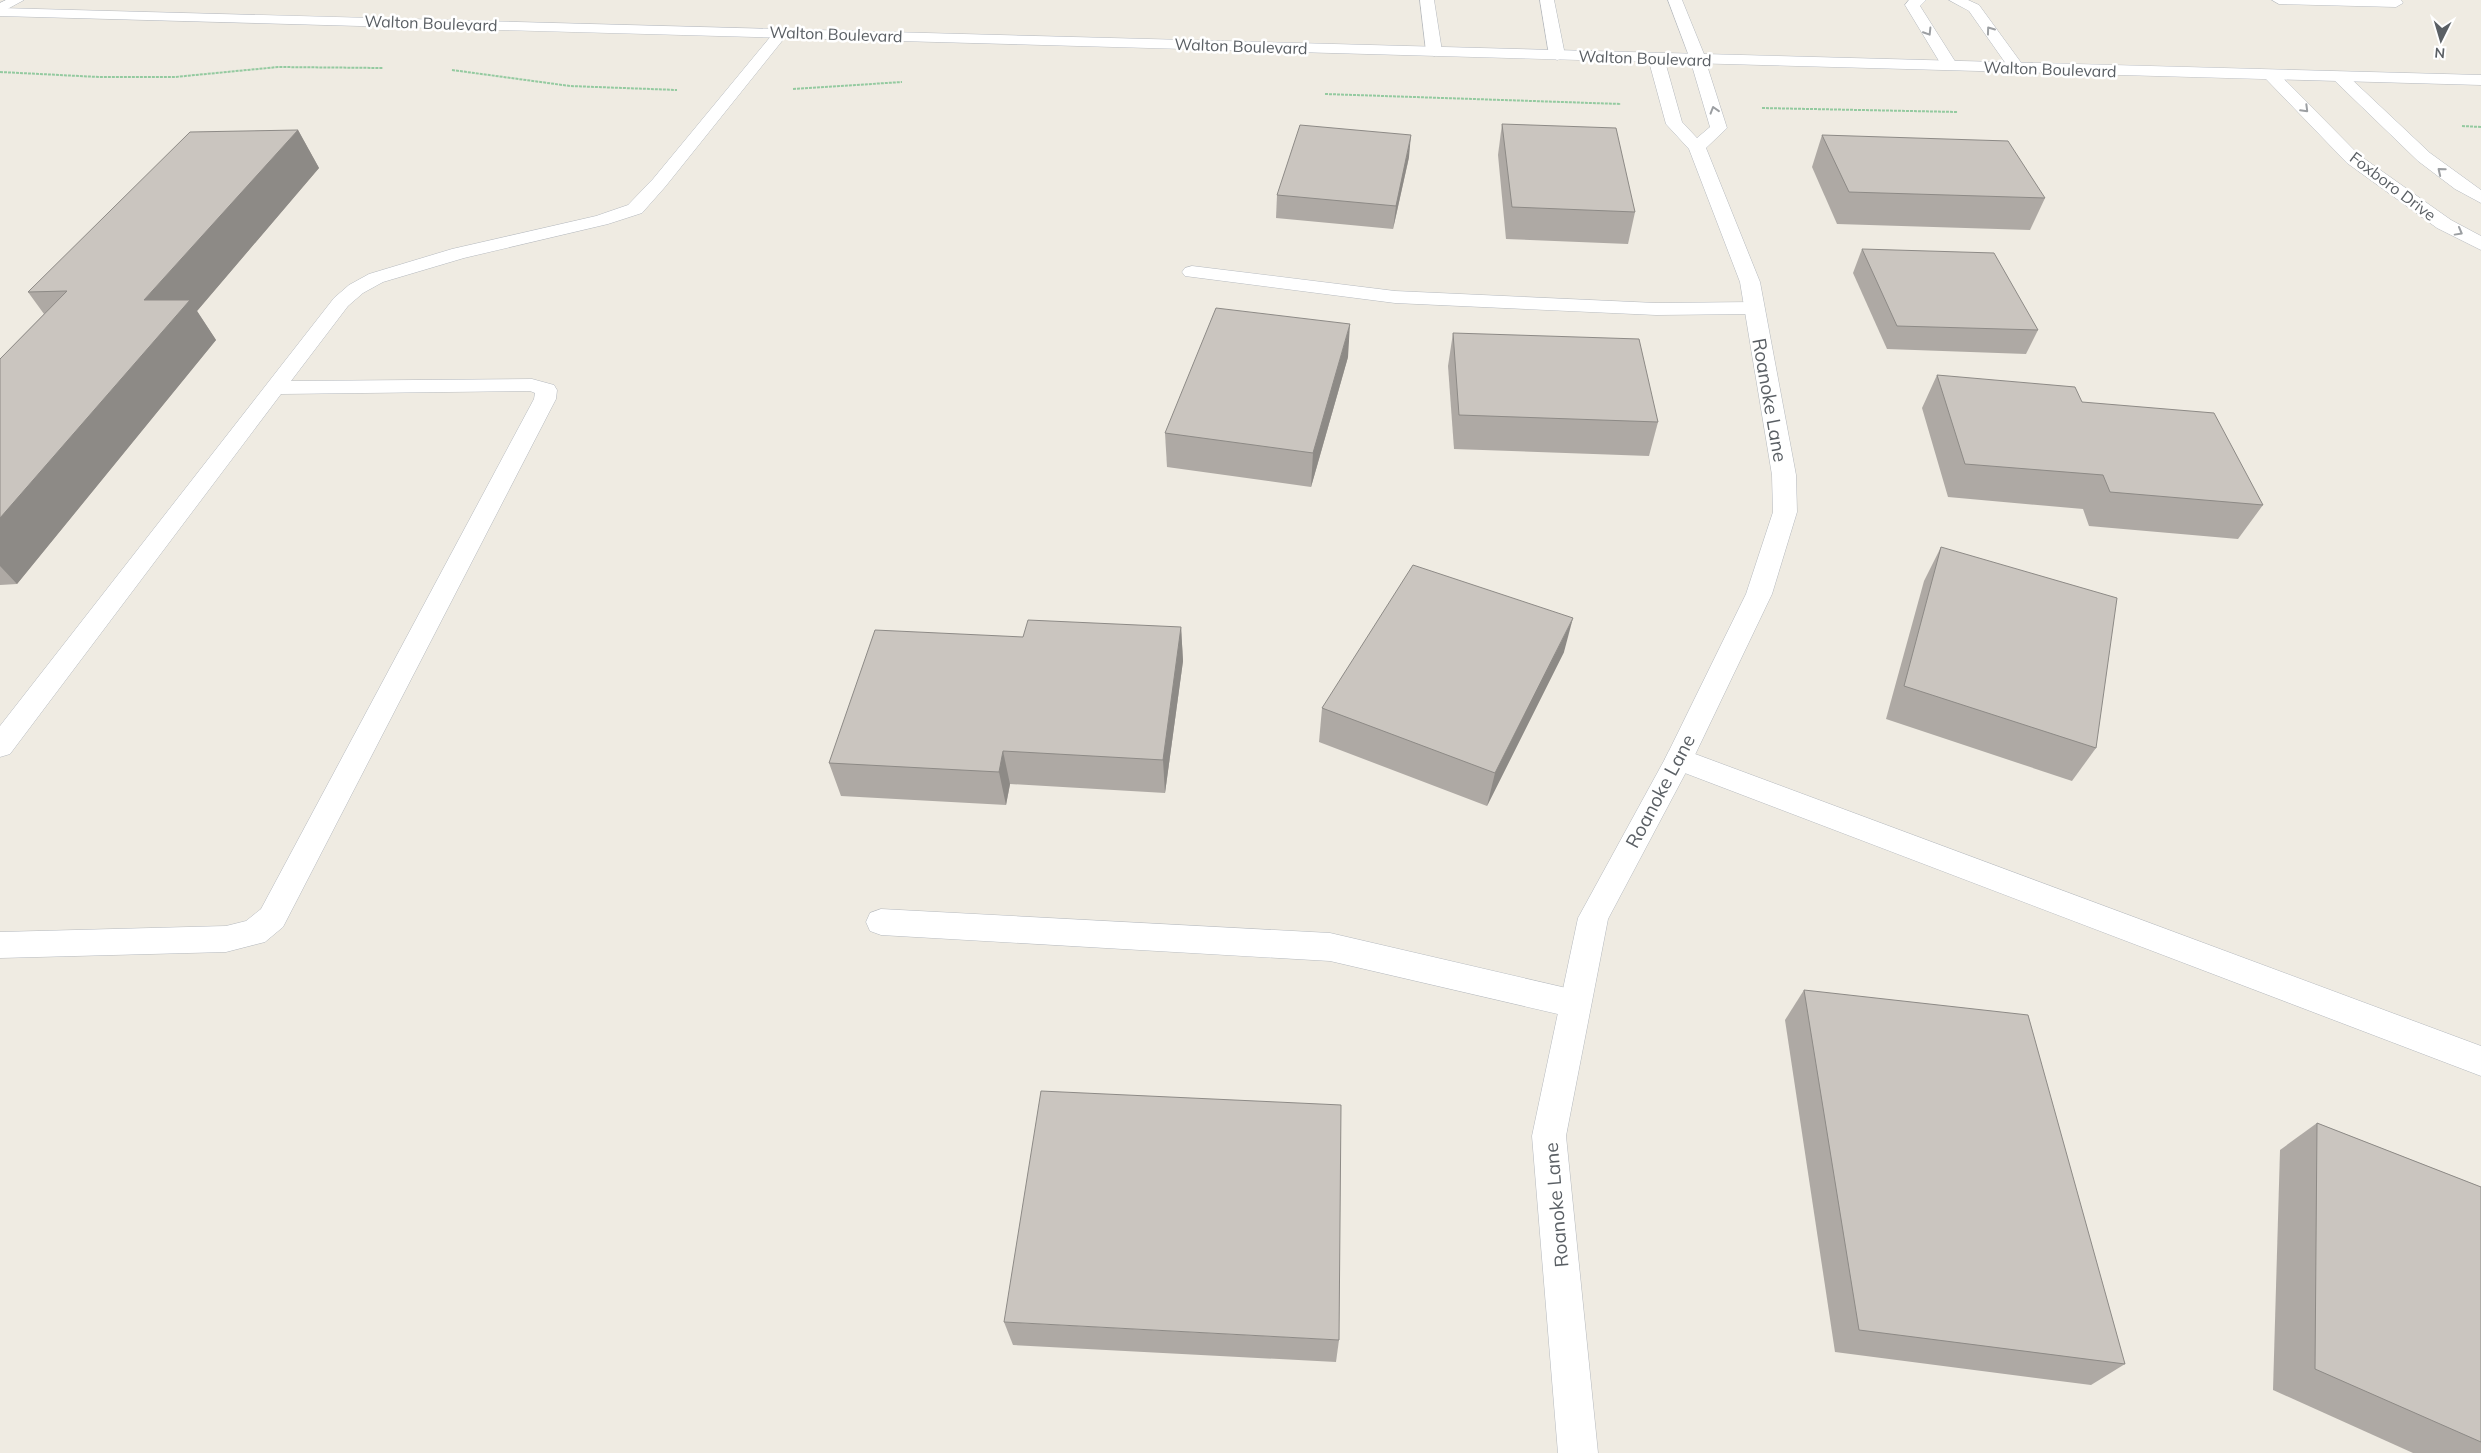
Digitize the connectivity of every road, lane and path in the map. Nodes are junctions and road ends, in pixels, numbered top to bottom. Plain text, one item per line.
1 (17, 0) edge
2 (1427, 0) edge
3 (1547, 0) edge
4 (1675, 0) edge
5 (1919, 0) edge
6 (1956, 0) edge
7 (2279, 0) edge
8 (2396, 3) dead end
9 (0, 11) edge
10 (781, 32) junction
11 (1434, 51) junction
12 (1557, 55) junction
13 (1656, 58) junction
14 (1698, 59) junction
15 (1950, 66) junction
16 (386, 68) dead end
17 (2017, 68) junction
18 (446, 69) dead end
19 (0, 72) edge
20 (2271, 75) junction
21 (2340, 76) junction
22 (2481, 80) edge
23 (905, 82) dead end
24 (734, 90) junction
25 (1321, 94) dead end
26 (1668, 106) junction
27 (1713, 107) junction
28 (1960, 112) dead end
29 (2386, 122) junction
30 (2481, 127) edge
31 (1697, 147) junction
32 (2481, 198) edge
33 (2481, 244) edge
34 (1192, 272) dead end
35 (1754, 308) junction
36 (275, 388) junction
37 (0, 746) edge
38 (1679, 759) junction
39 (881, 922) dead end
40 (0, 945) edge
41 (1575, 1004) junction
42 (2481, 1061) edge
43 (1578, 1453) edge

1 - 9 main road
2 - 11 main road
3 - 12 main road
4 - 14 main road
5 -> 15 main road
17 -> 6 main road
7 - 8 main road
9 - 10 main road, Walton Boulevard
10 - 11 main road, Walton Boulevard
10 - 24 main road
11 - 12 main road, Walton Boulevard
12 - 13 main road, Walton Boulevard
13 - 14 main road, Walton Boulevard
13 - 26 main road, Roanoke Lane
14 - 15 main road, Walton Boulevard
14 - 27 main road
15 - 17 main road, Walton Boulevard
16 - 19 path
17 - 20 main road, Walton Boulevard
18 - 24 path
20 - 21 main road, Walton Boulevard
20 -> 33 main road, Foxboro Drive
21 - 22 main road, Walton Boulevard
21 - 29 main road
23 - 24 path
24 - 36 main road
25 - 26 path
26 - 31 main road, Roanoke Lane
27 - 28 path
31 -> 27 main road
29 - 30 path
32 -> 29 main road
31 - 35 main road, Roanoke Lane
34 - 35 main road
35 - 38 main road, Roanoke Lane
36 - 37 main road
36 - 40 main road
38 - 41 main road, Roanoke Lane
38 - 42 main road
39 - 41 main road
41 - 43 main road, Roanoke Lane

